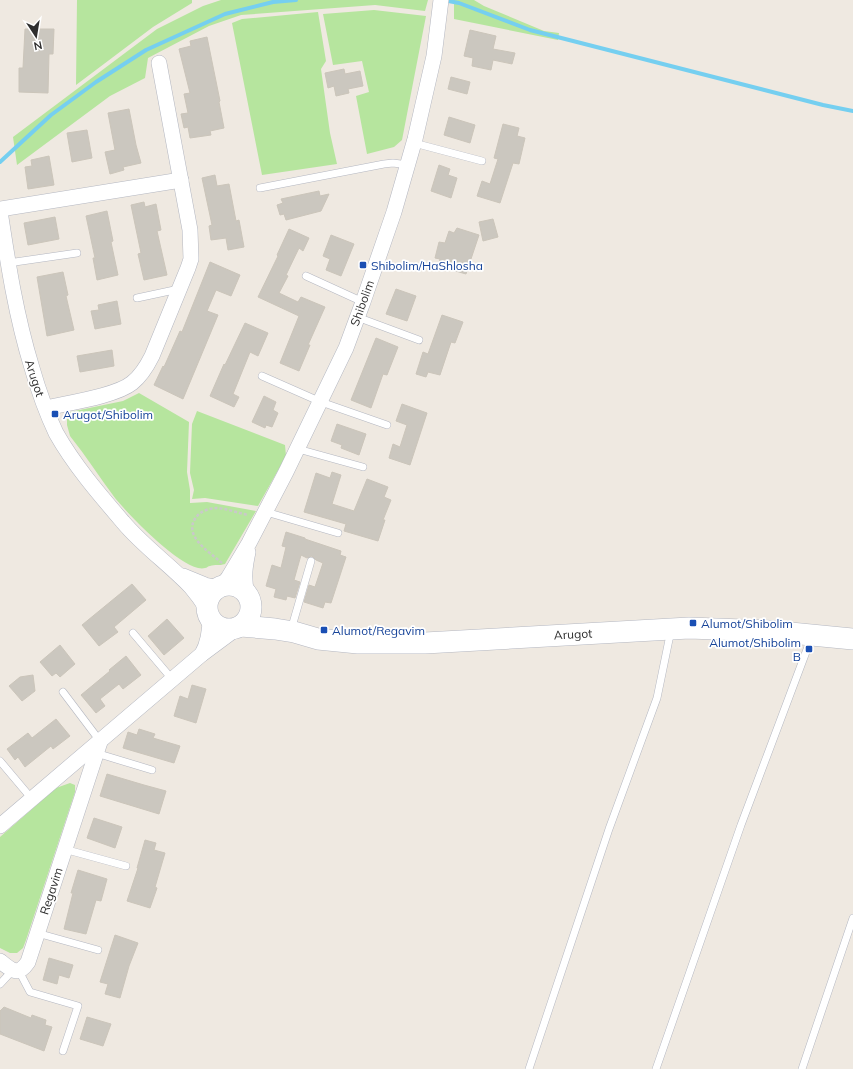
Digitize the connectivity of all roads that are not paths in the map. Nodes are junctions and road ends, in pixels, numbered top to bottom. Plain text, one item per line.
1 (441, 0) edge
2 (159, 63) dead end
3 (414, 143) junction
4 (482, 161) dead end
5 (408, 165) junction
6 (181, 180) junction
7 (260, 188) dead end
8 (0, 210) edge
9 (77, 253) dead end
10 (8, 263) junction
11 (306, 276) dead end
12 (180, 289) junction
13 (136, 298) dead end
14 (363, 302) junction
15 (358, 317) junction
16 (419, 340) dead end
17 (262, 376) dead end
18 (321, 402) junction
19 (46, 408) junction
20 (387, 425) dead end
21 (298, 449) junction
22 (363, 467) dead end
23 (264, 515) junction
24 (338, 532) dead end
25 (249, 543) junction
26 (310, 561) dead end
27 (175, 572) junction
28 (223, 582) junction
29 (249, 597) junction
30 (208, 613) junction
31 (239, 627) junction
32 (672, 628) junction
33 (292, 631) junction
34 (133, 632) dead end
35 (812, 635) junction
36 (853, 639) edge
37 (202, 654) junction
38 (172, 679) junction
39 (63, 692) dead end
40 (98, 747) junction
41 (0, 761) edge
42 (152, 770) dead end
43 (60, 775) junction
44 (85, 786) junction
45 (32, 799) junction
46 (0, 826) edge
47 (64, 849) junction
48 (126, 866) dead end
49 (853, 918) edge
50 (37, 933) junction
51 (98, 950) dead end
52 (0, 961) edge
53 (16, 971) junction
54 (0, 984) edge
55 (63, 1051) dead end
56 (529, 1069) edge
57 (656, 1069) edge
58 (802, 1069) edge

1 - 3 street, Shibolim
2 - 6 street
3 - 4 lane
3 - 5 street, Shibolim
5 - 7 lane
5 - 14 street, Shibolim
6 - 8 street
6 - 12 street
8 - 10 street, Arugot
9 - 10 lane
10 - 19 street, Arugot
11 - 14 lane
12 - 13 lane
12 - 19 street
14 - 15 street, Shibolim
15 - 16 lane
15 - 18 street, Shibolim
17 - 18 lane
18 - 20 lane
18 - 21 street, Shibolim
19 - 27 street, Arugot
21 - 22 lane
21 - 23 street, Shibolim
23 - 24 lane
23 - 25 street, Shibolim
25 - 28 street, Shibolim
25 - 29 street, Shibolim
26 - 33 lane
27 - 28 street, Arugot
27 - 30 street, Arugot
28 - 29 street
28 - 30 street
29 - 31 street
29 - 33 street, Arugot
30 - 31 street
30 - 37 street
31 - 33 street, Arugot
31 - 37 street
32 - 33 street, Arugot
32 - 35 street, Arugot
32 - 56 lane
34 - 38 lane
35 - 36 street, Arugot
35 - 57 lane
37 - 38 street
38 - 40 street
39 - 40 lane
40 - 42 lane
40 - 43 street
40 - 44 street, Regavim
41 - 45 lane
43 - 44 street
43 - 45 street
44 - 47 street, Regavim
45 - 46 street
47 - 48 lane
47 - 50 street, Regavim
49 - 58 lane
50 - 51 lane
50 - 53 street, Regavim
52 - 53 street
53 - 54 lane
53 - 55 lane

